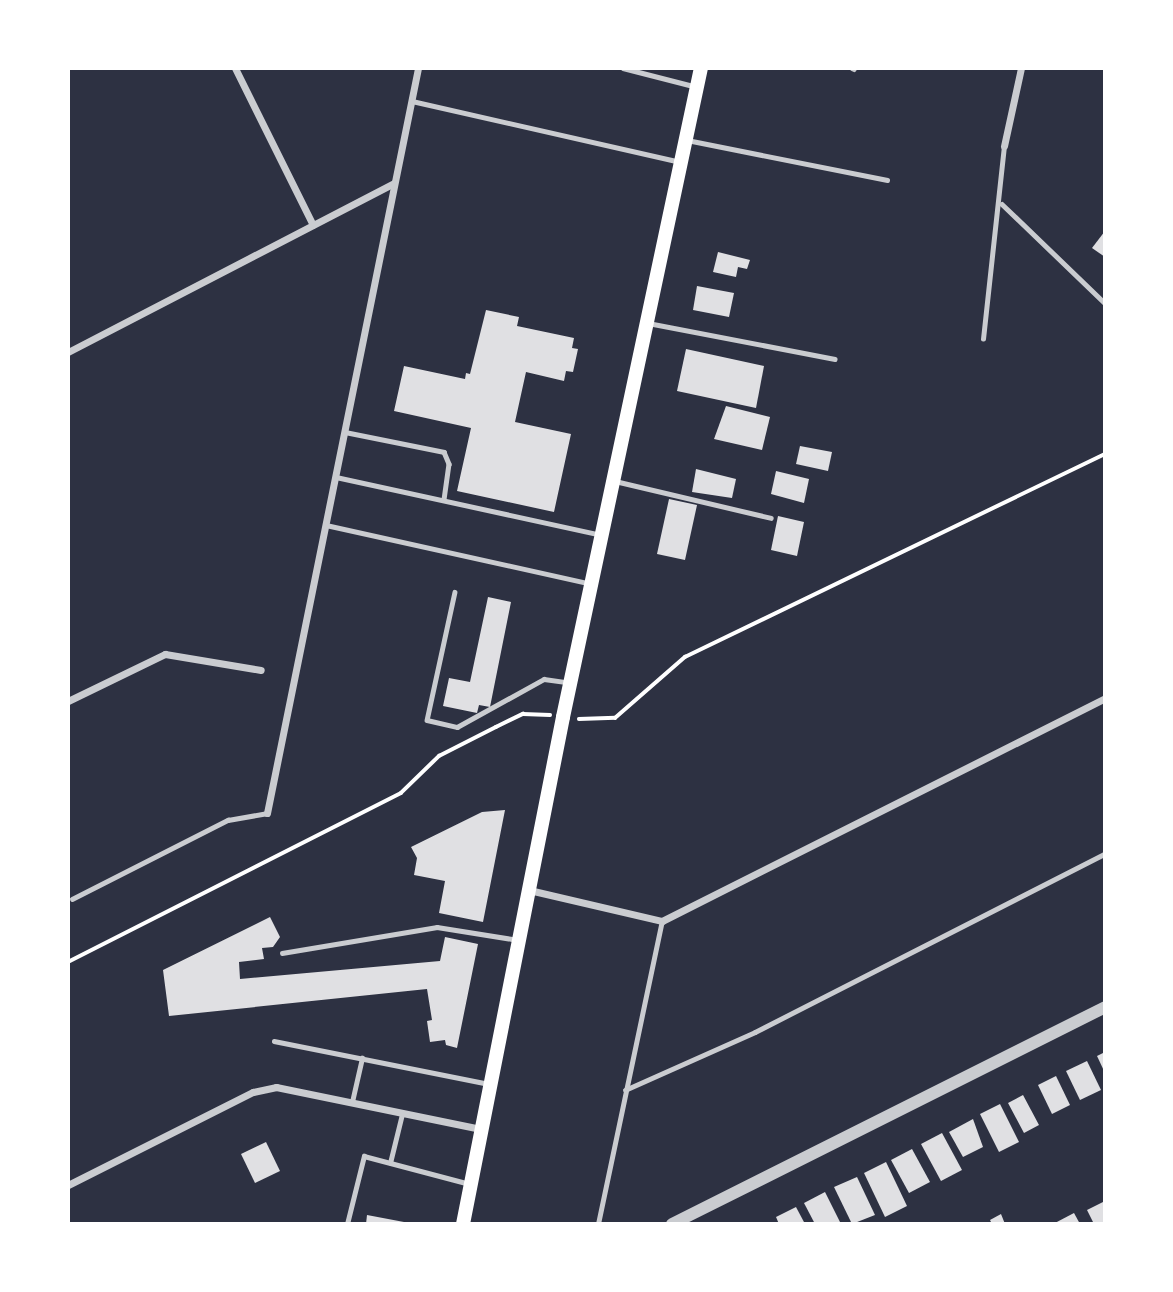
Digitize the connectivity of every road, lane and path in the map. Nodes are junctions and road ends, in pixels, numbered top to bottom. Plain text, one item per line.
1 (235, 68) edge
2 (418, 68) edge
3 (623, 68) edge
4 (701, 68) edge
5 (1021, 68) edge
6 (697, 87) junction
7 (411, 101) junction
8 (686, 140) junction
9 (1004, 146) joint
10 (681, 162) junction
11 (887, 180) dead end
12 (394, 183) junction
13 (1001, 203) junction
14 (313, 225) junction
15 (1105, 303) edge
16 (647, 322) junction
17 (983, 339) dead end
18 (68, 352) edge
19 (835, 359) dead end
20 (345, 432) junction
21 (1105, 454) edge
22 (336, 477) junction
23 (613, 480) junction
24 (444, 499) junction
25 (771, 518) dead end
26 (326, 525) junction
27 (601, 535) junction
28 (591, 584) junction
29 (455, 592) dead end
30 (261, 670) dead end
31 (570, 682) junction
32 (1105, 698) edge
33 (68, 701) edge
34 (536, 712) dead end
35 (592, 720) dead end
36 (267, 813) joint
37 (1105, 854) edge
38 (528, 890) junction
39 (72, 899) dead end
40 (662, 921) junction
41 (519, 940) junction
42 (282, 953) dead end
43 (68, 962) edge
44 (1105, 1007) edge
45 (274, 1041) dead end
46 (362, 1058) junction
47 (489, 1084) junction
48 (625, 1090) junction
49 (352, 1103) junction
50 (402, 1114) junction
51 (481, 1129) junction
52 (390, 1163) junction
53 (471, 1184) junction
54 (68, 1185) edge
55 (347, 1224) edge
56 (463, 1224) edge
57 (598, 1224) edge
58 (673, 1224) edge

1 - 14 street
2 - 7 street
3 - 6 lane
4 - 6 main road
5 - 9 street
6 - 8 main road
7 - 10 lane
7 - 12 street
8 - 10 main road
8 - 11 lane
9 - 13 lane
10 - 16 main road
12 - 14 street
12 - 20 street
13 - 15 lane
13 - 17 lane
14 - 18 street
16 - 19 lane
16 - 23 main road
20 - 22 street
20 - 24 lane
21 - 35 path
22 - 24 lane
22 - 26 street
23 - 25 lane
23 - 27 main road
24 - 27 lane
26 - 28 lane
26 - 36 street
27 - 28 main road
28 - 31 main road
29 - 31 lane
30 - 33 street
31 - 38 main road
32 - 40 street
34 - 43 path
36 - 39 lane
37 - 48 lane
38 - 40 street
38 - 41 main road
40 - 48 lane
41 - 42 lane
41 - 47 main road
44 - 58 street
45 - 46 lane
46 - 47 lane
46 - 49 lane
47 - 51 main road
48 - 57 lane
49 - 50 street
49 - 54 street
50 - 51 street
50 - 52 lane
51 - 53 main road
52 - 53 lane
52 - 55 lane
53 - 56 main road

